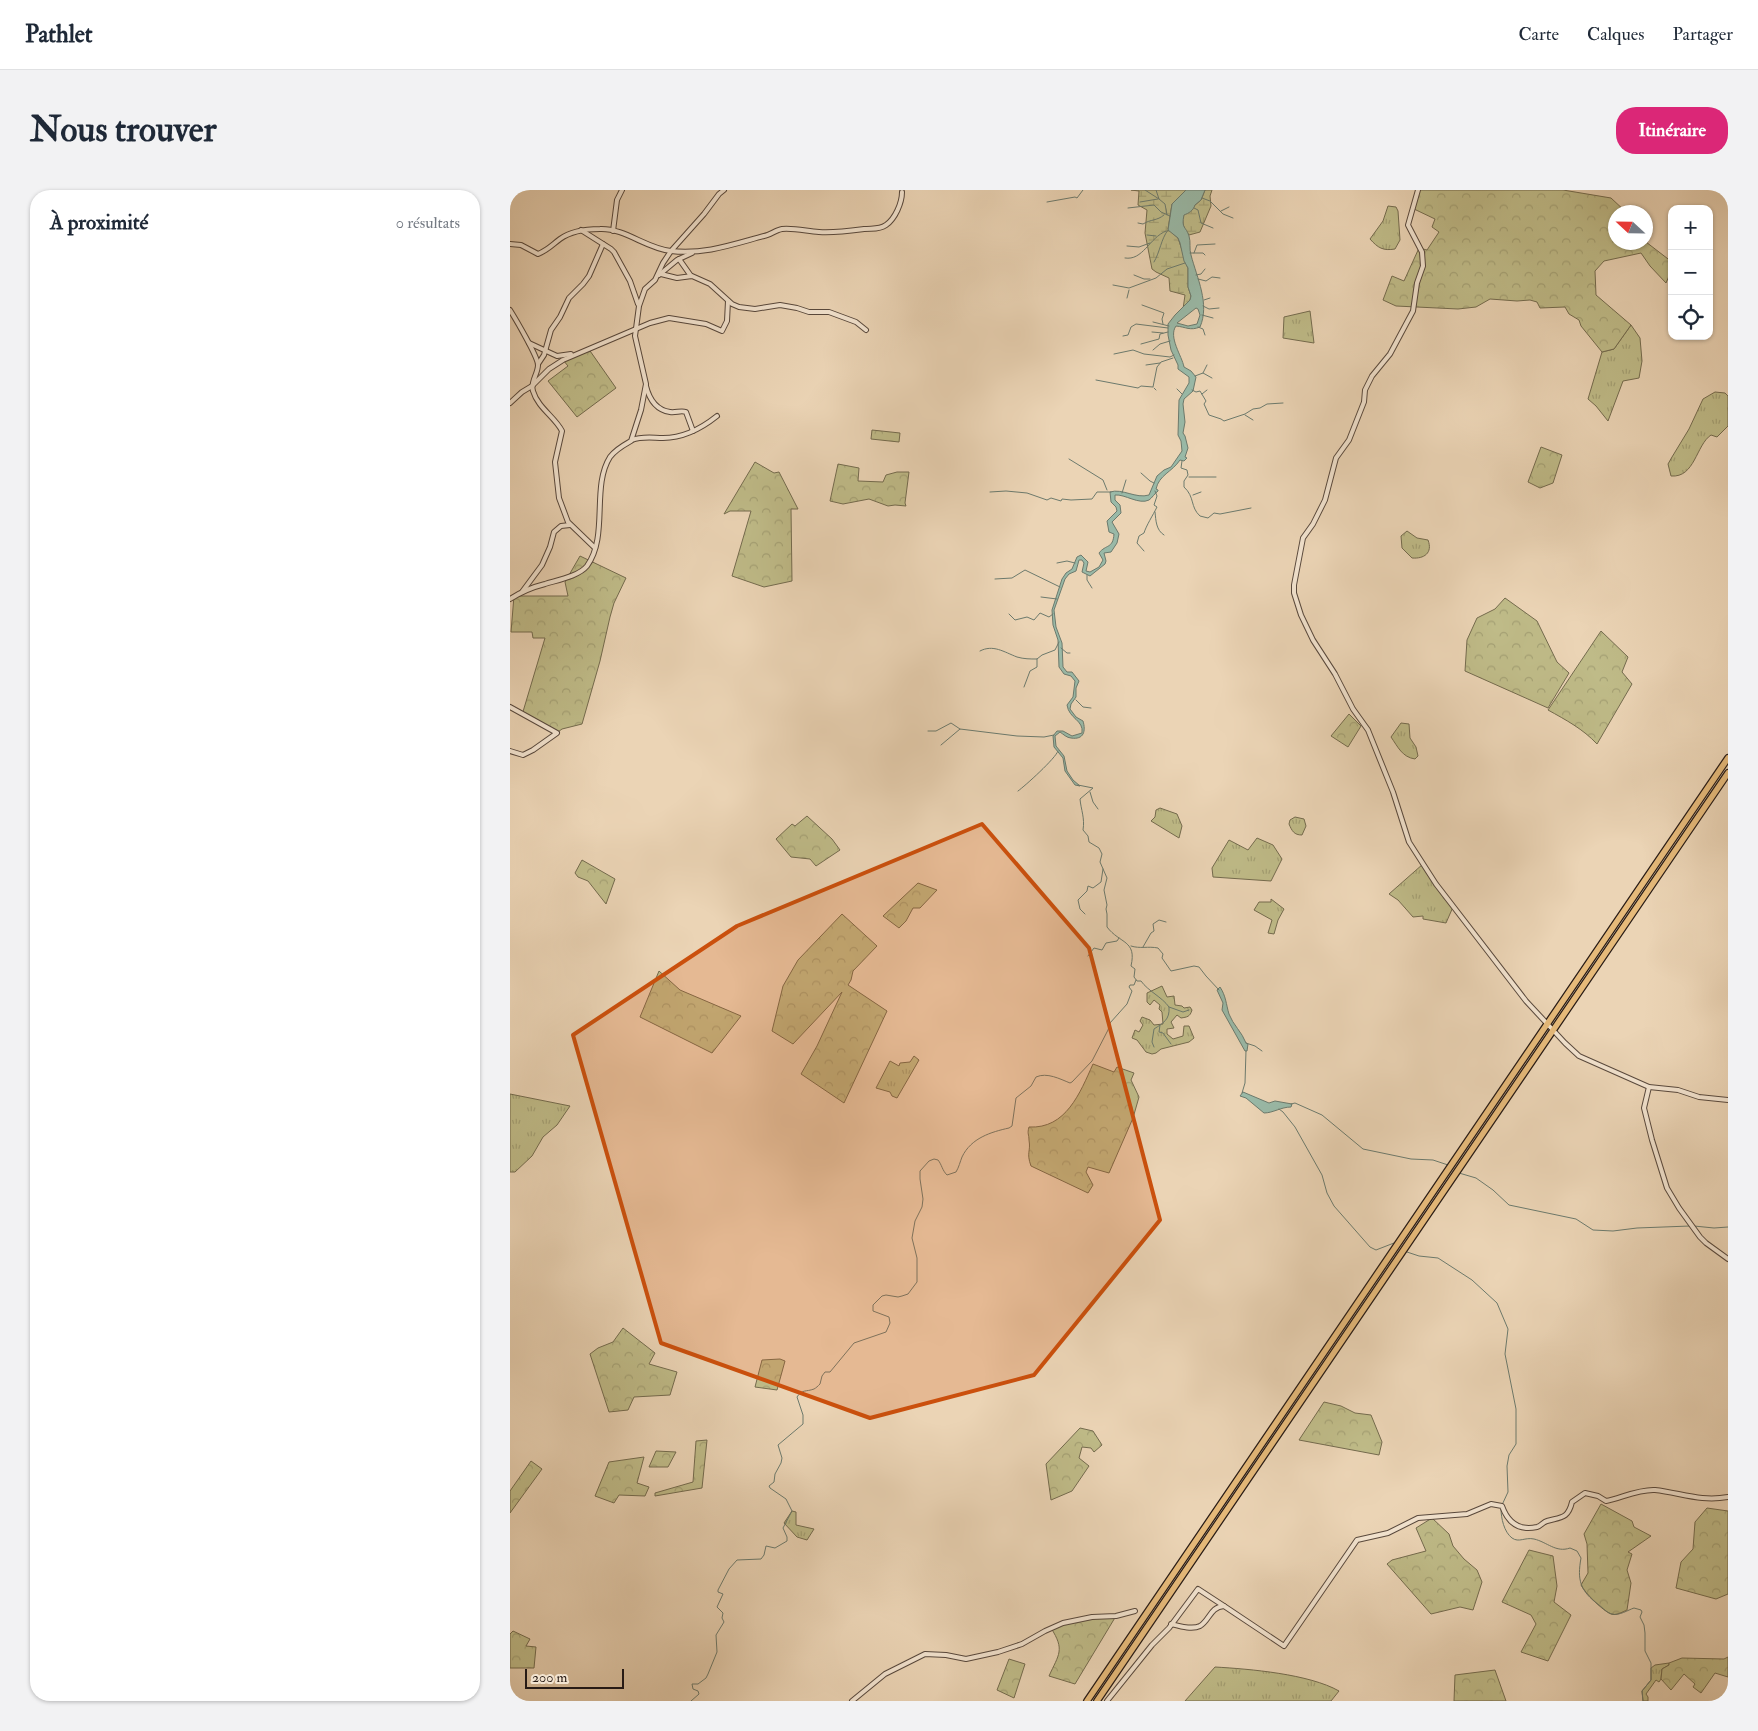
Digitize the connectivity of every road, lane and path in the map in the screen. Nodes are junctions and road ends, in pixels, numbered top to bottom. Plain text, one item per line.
1 (622, 190) edge
2 (724, 190) edge
3 (1418, 190) edge
4 (902, 192) dead end
5 (581, 230) junction
6 (613, 231) junction
7 (510, 244) edge
8 (604, 244) junction
9 (696, 250) junction
10 (671, 251) junction
11 (679, 259) junction
12 (661, 274) junction
13 (691, 276) junction
14 (655, 280) junction
15 (728, 301) junction
16 (639, 306) junction
17 (510, 310) edge
18 (635, 330) junction
19 (866, 330) dead end
20 (529, 343) junction
21 (545, 350) junction
22 (578, 352) junction
23 (538, 364) junction
24 (646, 384) junction
25 (532, 386) junction
26 (510, 404) edge
27 (716, 416) dead end
28 (693, 431) junction
29 (632, 440) junction
30 (570, 525) junction
31 (595, 548) junction
32 (522, 592) junction
33 (510, 599) edge
34 (510, 707) edge
35 (510, 751) edge
36 (1728, 758) edge
37 (1728, 773) edge
38 (1553, 1031) junction
39 (1649, 1087) junction
40 (1728, 1100) edge
41 (1728, 1259) edge
42 (1728, 1497) edge
43 (1224, 1606) junction
44 (1135, 1611) dead end
45 (1171, 1624) junction
46 (852, 1701) edge
47 (1087, 1701) edge
48 (1097, 1701) edge
49 (1108, 1701) edge

1 - 6 street
2 - 10 street
3 - 38 street
4 - 9 street
5 - 6 street
5 - 7 street
5 - 8 street
6 - 10 street
8 - 16 street
8 - 21 street
9 - 10 street
9 - 11 street
10 - 14 street
11 - 12 street
11 - 13 street
12 - 13 street
12 - 14 street
13 - 15 street
14 - 16 street
15 - 18 street
15 - 19 street
16 - 18 street
17 - 20 street
18 - 22 street
18 - 24 street
20 - 21 street
20 - 23 street
21 - 22 street
21 - 23 street
22 - 25 street
23 - 25 street
24 - 28 street
24 - 29 street
25 - 26 street
25 - 30 street
27 - 28 street
28 - 29 street
29 - 31 street
30 - 31 street
30 - 32 street
31 - 32 street
32 - 33 street
34 - 35 street
36 - 47 highway
37 - 38 highway
38 - 39 street
38 - 48 highway
39 - 40 street
39 - 41 street
42 - 43 street
43 - 45 street
43 - 45 street
44 - 46 street
45 - 49 street

